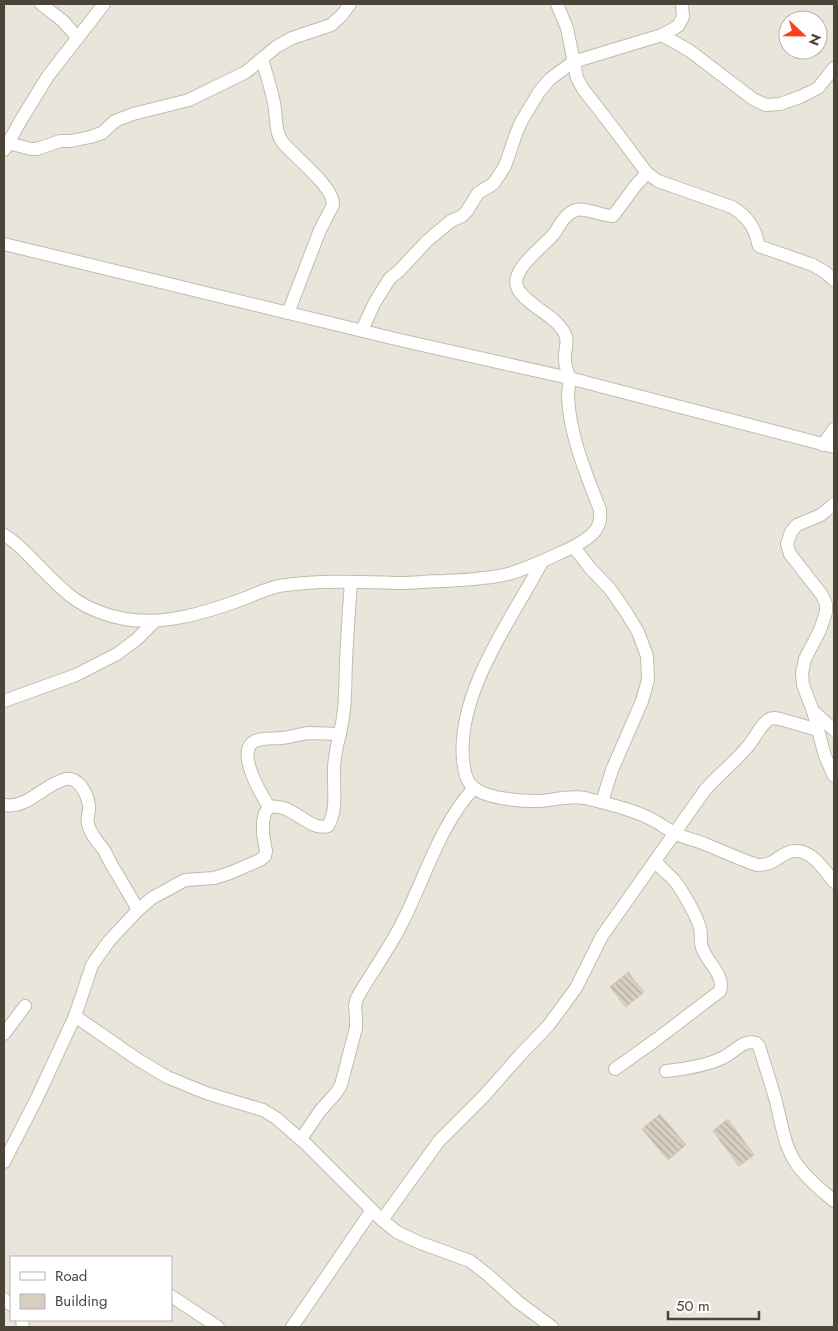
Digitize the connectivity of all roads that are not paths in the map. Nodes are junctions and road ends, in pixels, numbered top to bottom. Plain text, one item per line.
1 (41, 4) edge
2 (104, 4) edge
3 (350, 4) edge
4 (557, 4) edge
5 (682, 4) edge
6 (662, 36) junction
7 (78, 38) junction
8 (262, 59) junction
9 (573, 62) junction
10 (834, 68) edge
11 (6, 147) edge
12 (647, 173) junction
13 (4, 244) edge
14 (834, 280) edge
15 (288, 312) junction
16 (362, 330) junction
17 (569, 378) junction
18 (834, 429) edge
19 (829, 446) edge
20 (834, 504) edge
21 (4, 535) edge
22 (574, 547) junction
23 (542, 562) junction
24 (351, 582) junction
25 (155, 621) junction
26 (4, 701) edge
27 (814, 710) junction
28 (818, 730) junction
29 (834, 730) edge
30 (340, 734) junction
31 (834, 776) edge
32 (474, 788) junction
33 (602, 802) junction
34 (4, 805) edge
35 (269, 807) junction
36 (676, 834) junction
37 (654, 861) junction
38 (834, 882) edge
39 (138, 910) junction
40 (25, 1006) dead end
41 (75, 1016) junction
42 (4, 1034) edge
43 (615, 1069) dead end
44 (666, 1071) dead end
45 (300, 1139) junction
46 (4, 1162) edge
47 (834, 1201) edge
48 (372, 1210) junction
49 (382, 1220) junction
50 (172, 1297) edge
51 (218, 1327) edge
52 (292, 1327) edge
53 (552, 1327) edge

1 - 7 street
2 - 7 street
3 - 8 street
4 - 9 street
5 - 6 street
6 - 9 street
6 - 10 street
7 - 11 street
8 - 11 street
8 - 15 street
9 - 12 street
9 - 16 street
12 - 14 street
12 - 17 street
13 - 15 street
15 - 16 street
16 - 17 street
17 - 19 street
17 - 22 street
18 - 19 street
20 - 27 street
21 - 25 street
22 - 23 street
22 - 33 street
23 - 24 street
23 - 32 street
24 - 25 street
24 - 30 street
25 - 26 street
27 - 28 street
27 - 29 street
28 - 31 street
28 - 36 street
30 - 35 street
30 - 35 street
32 - 33 street
32 - 45 street
33 - 36 street
34 - 39 street
35 - 39 street
36 - 37 street
36 - 38 street
37 - 43 street
37 - 49 street
39 - 41 street
40 - 42 street
41 - 45 street
41 - 46 street
44 - 47 street
45 - 48 street
48 - 49 street
48 - 52 street
49 - 53 street
50 - 51 street

